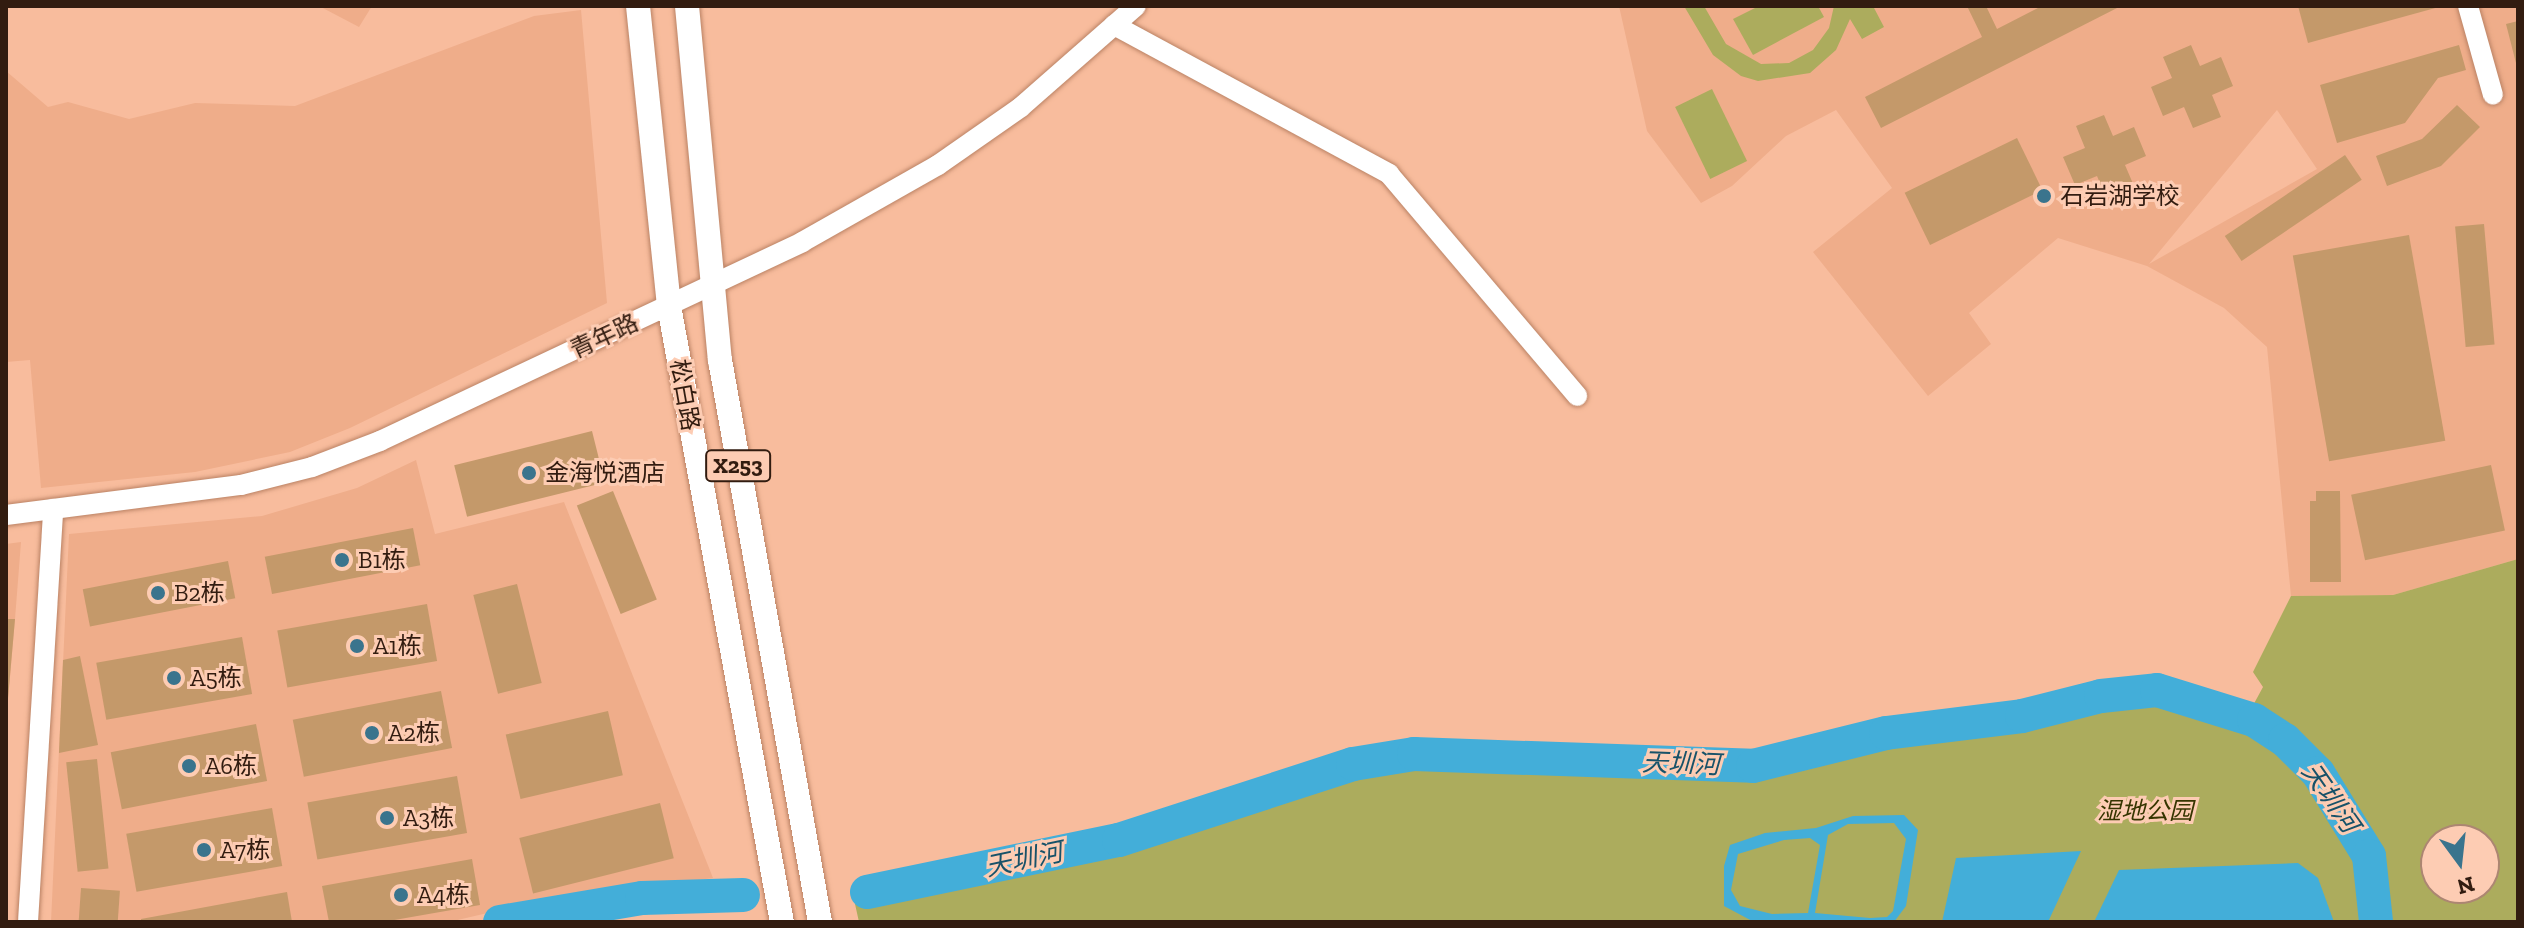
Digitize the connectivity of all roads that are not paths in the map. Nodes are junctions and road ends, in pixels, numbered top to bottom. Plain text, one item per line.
1 (638, 6) edge
2 (687, 6) edge
3 (1136, 6) edge
4 (2468, 6) edge
5 (1114, 25) junction
6 (2493, 95) dead end
7 (713, 284) junction
8 (669, 306) junction
9 (1577, 396) dead end
10 (53, 509) junction
11 (6, 515) edge
12 (776, 892) junction
13 (28, 922) edge
14 (776, 922) edge
15 (782, 922) edge
16 (820, 922) edge

1 - 8 main road, 松白路 / X253
2 - 7 main road, 松白路 / X253
3 - 5 street, 青年路
4 - 6 street
5 - 7 street, 青年路
5 - 9 street
7 - 8 street, 青年路
7 - 16 main road, 松白路 / X253
8 - 10 street, 青年路
8 - 12 main road, 松白路 / X253
10 - 11 street, 青年路
10 - 13 street
12 - 14 main road
12 - 15 main road, 松白路 / X253

